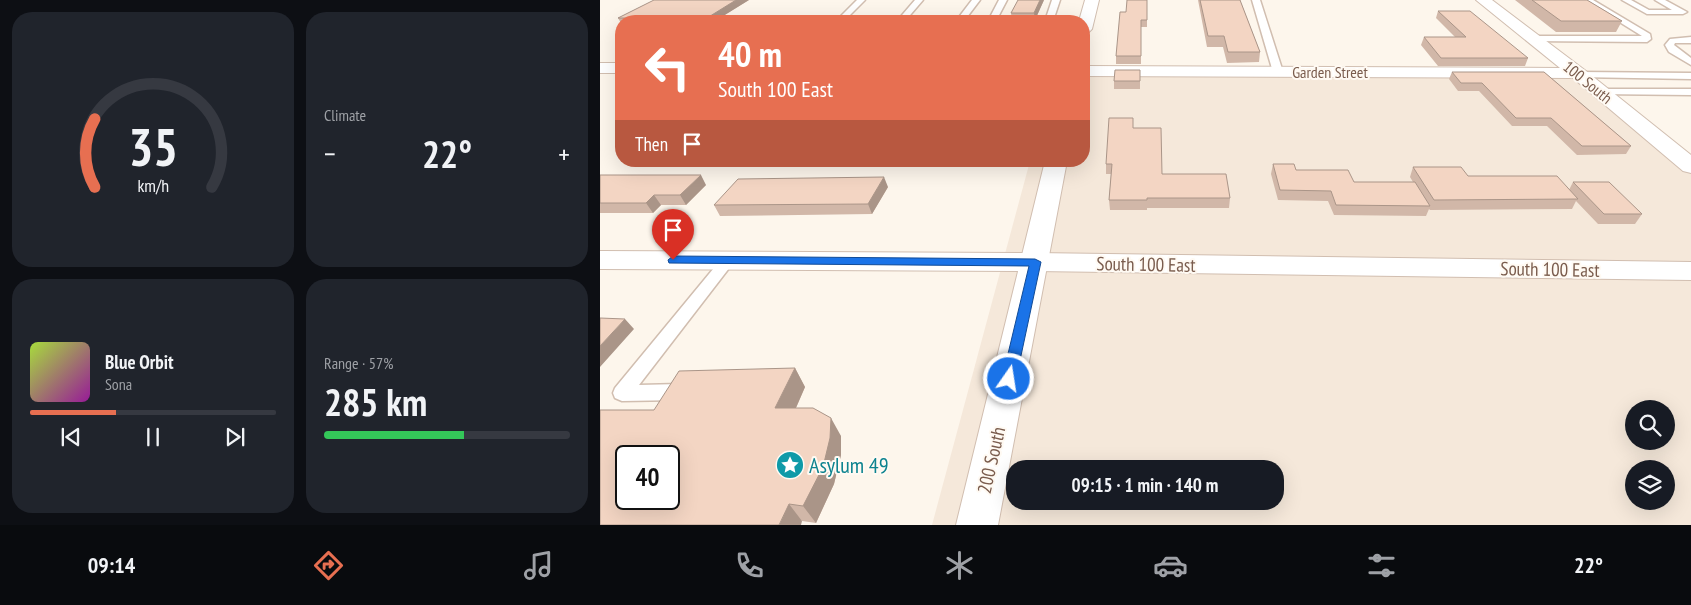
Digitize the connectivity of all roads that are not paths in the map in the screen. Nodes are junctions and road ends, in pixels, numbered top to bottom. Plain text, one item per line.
1 (862, 0) edge
2 (919, 0) edge
3 (976, 0) edge
4 (1004, 0) edge
5 (1056, 0) edge
6 (1092, 0) edge
7 (1256, 0) edge
8 (1483, 0) edge
9 (1588, 0) edge
10 (1626, 0) edge
11 (1659, 0) edge
12 (846, 15) edge
13 (906, 15) edge
14 (965, 15) edge
15 (995, 15) edge
16 (1051, 15) edge
17 (1088, 15) edge
18 (1534, 39) junction
19 (1691, 40) edge
20 (1691, 62) edge
21 (600, 68) edge
22 (615, 68) edge
23 (1090, 71) edge
24 (1278, 72) junction
25 (1578, 74) junction
26 (1691, 76) edge
27 (1600, 92) junction
28 (1691, 92) edge
29 (1691, 166) edge
30 (1055, 167) edge
31 (600, 260) edge
32 (728, 260) junction
33 (1035, 262) junction
34 (1691, 271) edge
35 (680, 392) edge
36 (977, 525) edge

1 - 12 lane
2 - 13 lane
3 - 14 lane
4 - 15 lane
5 - 16 lane
6 - 17 street
7 - 24 lane
8 - 18 street, 100 South
9 - 18 lane
10 - 11 lane
18 - 25 street, 100 South
19 - 20 lane
21 - 22 street
23 - 24 street, Garden Street
24 - 25 street, Garden Street
25 - 26 lane
25 - 27 street, 100 South
27 - 28 lane
27 - 29 street, 100 South
30 - 33 street, 200 South
31 - 32 street, South 100 East
32 - 33 street, South 100 East
32 - 35 lane
33 - 34 street, South 100 East
33 - 36 street, 200 South

